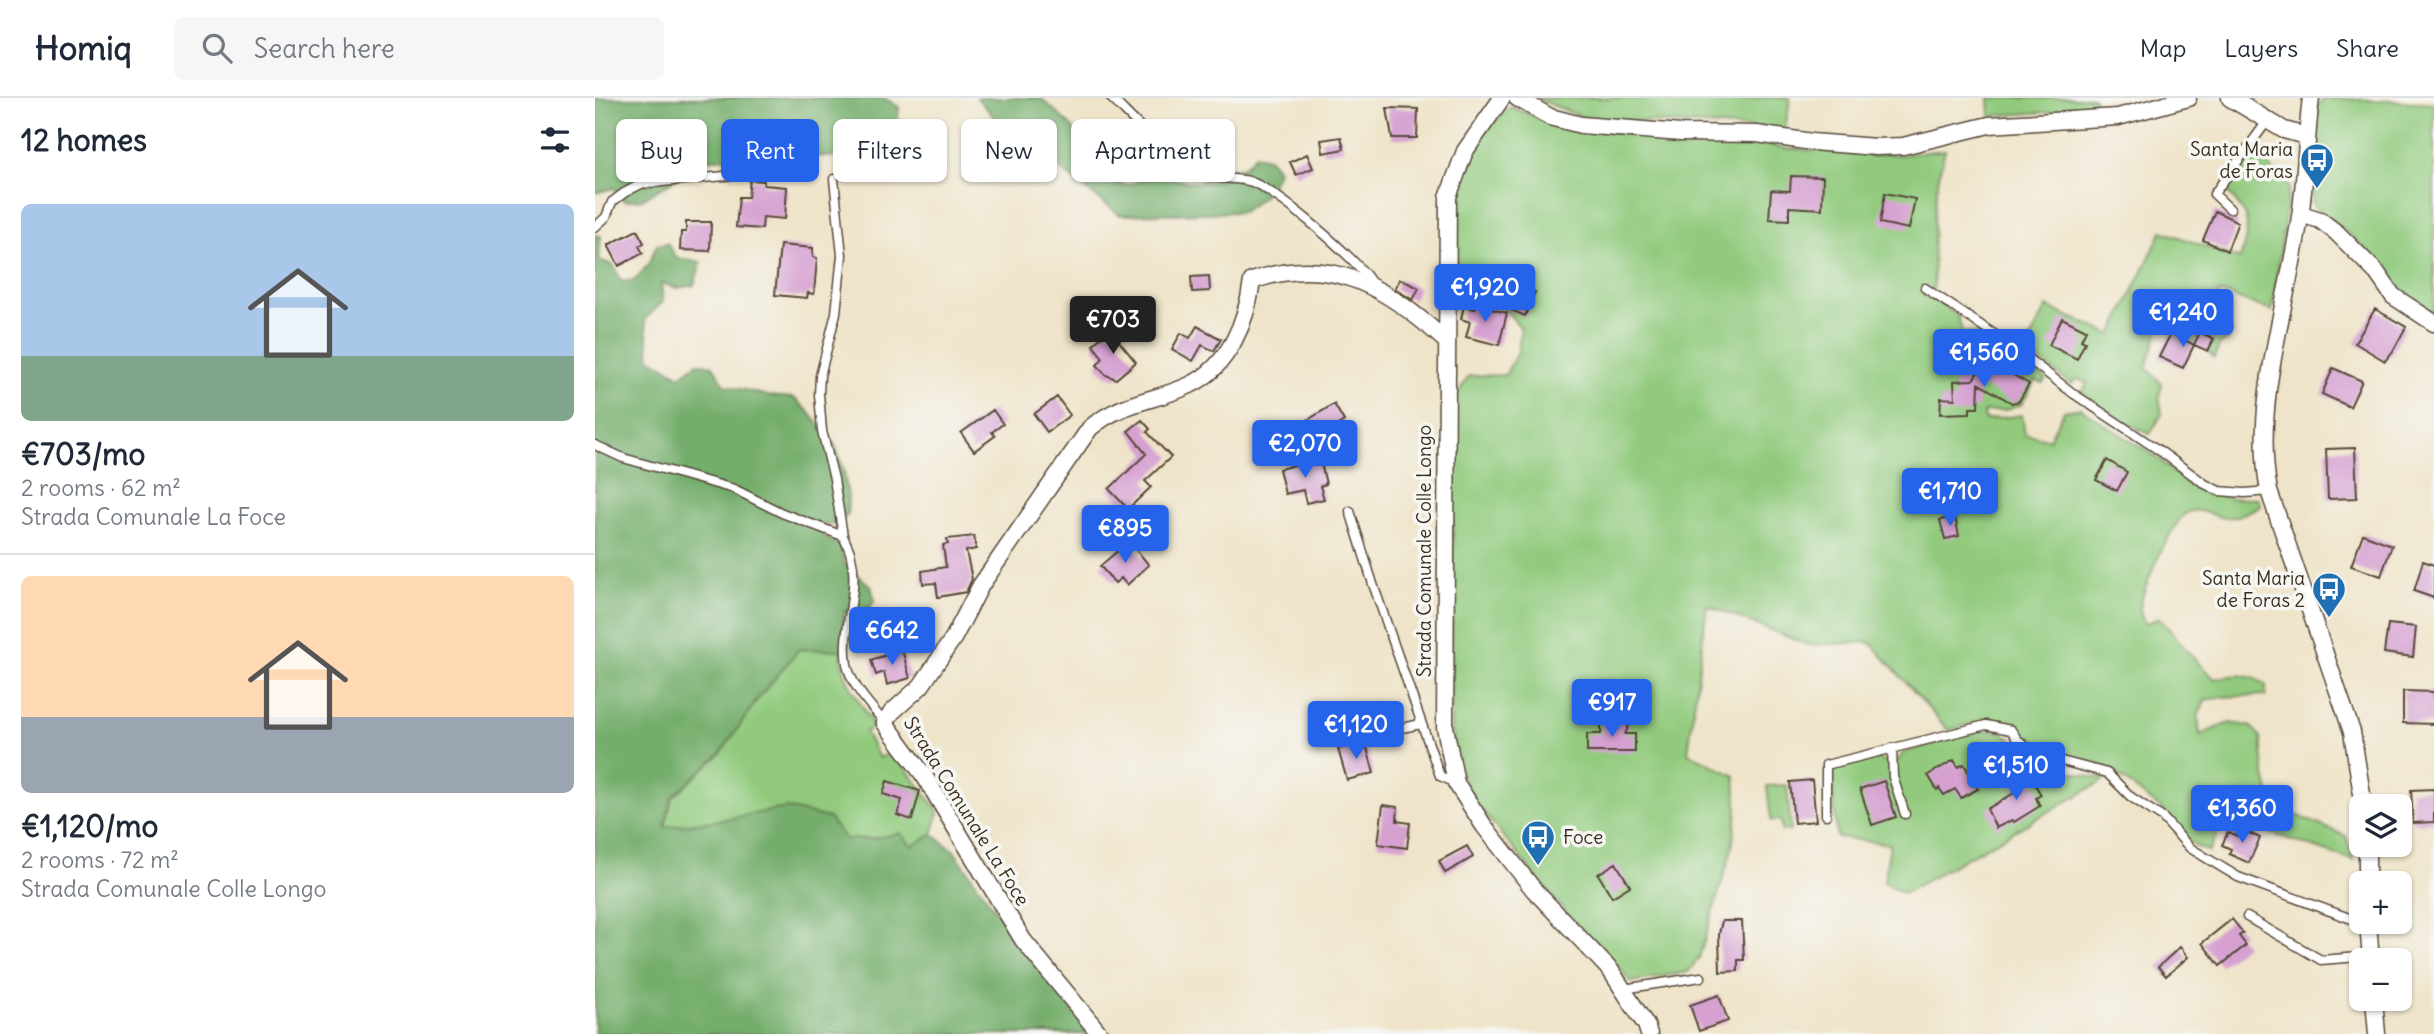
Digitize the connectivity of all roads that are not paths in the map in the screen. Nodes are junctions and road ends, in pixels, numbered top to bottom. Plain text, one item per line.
1 (1111, 98) edge
2 (1502, 98) edge
3 (1517, 98) edge
4 (2188, 98) edge
5 (2230, 98) edge
6 (2311, 98) edge
7 (2268, 120) junction
8 (2306, 136) junction
9 (721, 176) edge
10 (834, 182) edge
11 (2230, 209) dead end
12 (2301, 214) junction
13 (595, 227) edge
14 (1373, 287) junction
15 (1925, 288) dead end
16 (2434, 323) edge
17 (1447, 342) junction
18 (595, 445) edge
19 (2269, 491) junction
20 (1350, 511) dead end
21 (843, 537) junction
22 (885, 723) junction
23 (1421, 724) junction
24 (1378, 733) dead end
25 (1892, 748) junction
26 (2035, 754) junction
27 (1989, 779) dead end
28 (1455, 783) junction
29 (2362, 794) edge
30 (1905, 814) dead end
31 (1826, 815) dead end
32 (2247, 917) dead end
33 (2349, 917) edge
34 (2349, 959) edge
35 (1701, 977) dead end
36 (1623, 989) junction
37 (2375, 1011) edge
38 (1100, 1034) edge
39 (1649, 1034) edge
40 (2377, 1034) edge

1 - 14 lane
2 - 17 street, Strada Comunale Colle Longo
3 - 4 street
5 - 7 street
6 - 8 street
7 - 8 street
7 - 11 lane
8 - 12 street
9 - 13 lane
10 - 21 lane
12 - 16 street
12 - 19 street
14 - 17 street, Strada Comunale La Foce
14 - 22 street, Strada Comunale La Foce
15 - 19 lane
17 - 28 street, Strada Comunale Colle Longo
18 - 21 lane
19 - 29 street
20 - 23 lane
21 - 22 lane
22 - 38 street, Strada Comunale La Foce
23 - 24 lane
23 - 28 lane
25 - 26 lane
25 - 30 lane
25 - 31 lane
26 - 27 lane
26 - 33 lane
28 - 36 street, Strada Comunale Colle Longo
32 - 34 lane
35 - 36 lane
36 - 39 street, Strada Comunale Colle Longo
37 - 40 street

